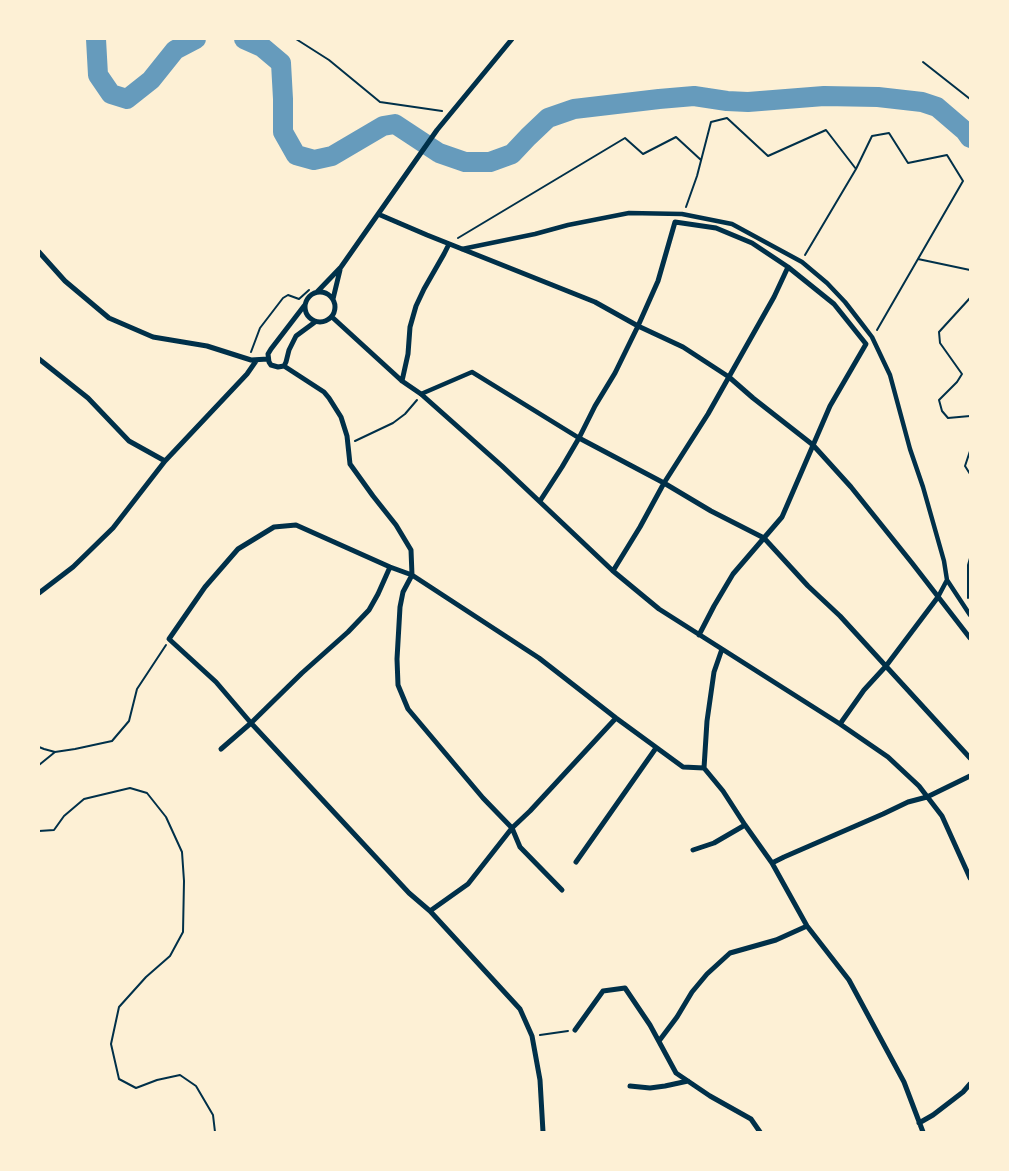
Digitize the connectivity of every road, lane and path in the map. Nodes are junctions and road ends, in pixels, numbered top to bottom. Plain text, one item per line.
1 (296, 39) edge
2 (512, 39) edge
3 (922, 62) dead end
4 (970, 99) edge
5 (452, 113) junction
6 (701, 160) junction
7 (856, 169) junction
8 (378, 214) junction
9 (682, 214) junction
10 (449, 244) junction
11 (462, 249) junction
12 (39, 252) edge
13 (918, 260) junction
14 (802, 262) junction
15 (341, 267) junction
16 (788, 267) junction
17 (970, 270) edge
18 (309, 290) dead end
19 (317, 292) junction
20 (970, 298) edge
21 (333, 299) junction
22 (304, 306) junction
23 (332, 317) junction
24 (315, 322) junction
25 (638, 326) junction
26 (872, 337) junction
27 (39, 359) edge
28 (268, 359) junction
29 (248, 360) junction
30 (256, 361) junction
31 (284, 366) junction
32 (729, 377) junction
33 (402, 380) junction
34 (421, 394) junction
35 (970, 416) edge
36 (579, 438) junction
37 (348, 445) junction
38 (813, 445) junction
39 (970, 451) edge
40 (165, 461) junction
41 (970, 474) edge
42 (664, 483) junction
43 (540, 501) junction
44 (764, 538) junction
45 (970, 558) edge
46 (969, 565) edge
47 (390, 567) junction
48 (613, 570) junction
49 (412, 574) junction
50 (947, 580) junction
51 (39, 593) edge
52 (938, 597) junction
53 (969, 614) edge
54 (699, 634) junction
55 (970, 638) edge
56 (169, 639) junction
57 (722, 649) junction
58 (886, 666) junction
59 (616, 718) junction
60 (251, 723) junction
61 (840, 724) junction
62 (39, 746) edge
63 (656, 748) junction
64 (221, 749) dead end
65 (55, 752) junction
66 (970, 758) edge
67 (39, 765) edge
68 (704, 768) junction
69 (970, 776) edge
70 (927, 797) junction
71 (745, 825) junction
72 (512, 828) junction
73 (39, 831) edge
74 (693, 850) dead end
75 (576, 862) dead end
76 (772, 863) junction
77 (970, 878) edge
78 (562, 890) dead end
79 (430, 911) junction
80 (806, 926) junction
81 (575, 1030) joint
82 (532, 1036) junction
83 (659, 1040) junction
84 (688, 1081) junction
85 (970, 1084) edge
86 (630, 1086) dead end
87 (919, 1123) junction
88 (215, 1132) edge
89 (544, 1132) edge
90 (760, 1132) edge
91 (923, 1132) edge

1 - 5 path
2 - 5 street
3 - 4 path
5 - 8 street
6 - 7 path
6 - 9 path
6 - 10 path
7 - 13 path
7 - 14 path
8 - 10 street
8 - 15 street
9 - 11 street
9 - 14 street
10 - 11 street
10 - 33 street
11 - 25 street
12 - 29 street
13 - 17 path
13 - 26 path
14 - 26 street
15 - 19 street
15 - 21 street
16 - 25 street
16 - 32 street
16 - 38 street
18 - 29 path
19 - 21 street
19 - 22 street
20 - 35 path
21 - 23 street
22 - 24 street
22 - 28 street
23 - 24 street
23 - 33 street
24 - 31 street
25 - 32 street
25 - 36 street
26 - 50 street
27 - 40 street
28 - 30 street
28 - 31 street
29 - 30 street
30 - 40 street
31 - 37 street
32 - 38 street
32 - 42 street
33 - 34 street
34 - 36 street
34 - 37 path
34 - 43 street
36 - 42 street
36 - 43 street
37 - 49 street
38 - 44 street
38 - 52 street
39 - 41 path
40 - 51 street
42 - 44 street
42 - 48 street
43 - 48 street
44 - 54 street
44 - 58 street
45 - 46 path
46 - 53 path
47 - 49 street
47 - 56 street
47 - 60 street
48 - 54 street
49 - 59 street
49 - 72 street
50 - 52 street
50 - 53 street
52 - 55 street
52 - 58 street
54 - 57 street
56 - 60 street
56 - 65 path
57 - 61 street
57 - 68 street
58 - 61 street
58 - 66 street
59 - 63 street
59 - 72 street
60 - 64 street
60 - 79 street
61 - 70 street
62 - 65 path
63 - 68 street
63 - 75 street
65 - 67 path
68 - 71 street
69 - 70 street
70 - 76 street
70 - 77 street
71 - 74 street
71 - 76 street
72 - 78 street
72 - 79 street
73 - 88 path
76 - 80 street
79 - 82 street
80 - 83 street
80 - 87 street
81 - 82 path
81 - 83 street
82 - 89 street
83 - 84 street
84 - 86 street
84 - 90 street
85 - 87 street
87 - 91 street

